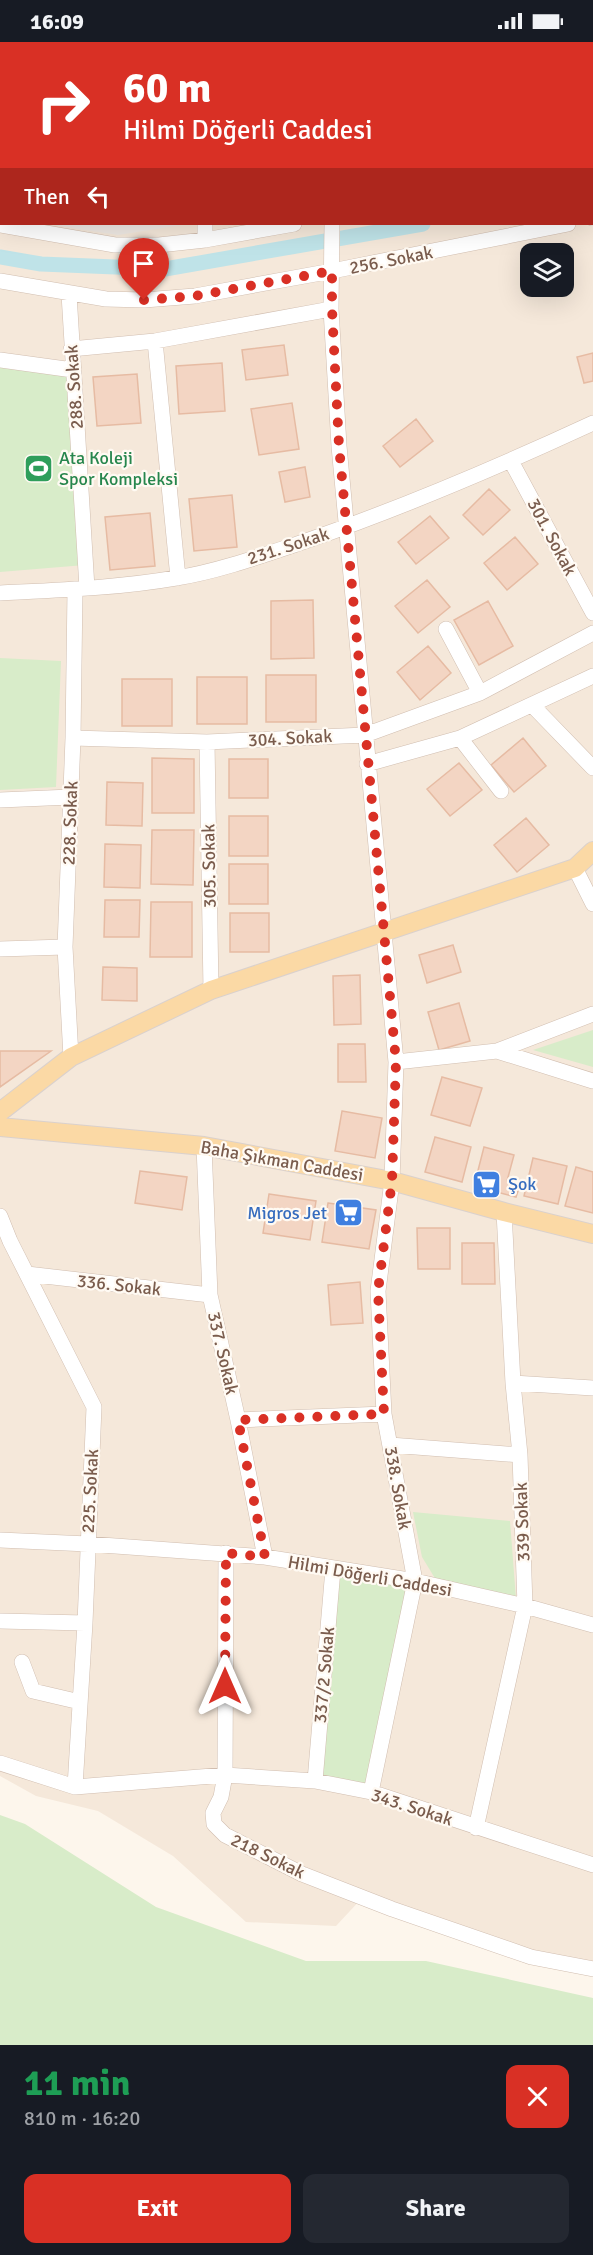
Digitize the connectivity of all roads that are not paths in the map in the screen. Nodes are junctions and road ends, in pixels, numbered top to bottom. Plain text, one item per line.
1 (10, 225) edge
2 (205, 225) edge
3 (288, 225) edge
4 (332, 225) edge
5 (563, 225) edge
6 (205, 240) junction
7 (332, 271) junction
8 (0, 280) edge
9 (69, 294) junction
10 (332, 309) junction
11 (155, 341) junction
12 (71, 350) junction
13 (0, 360) edge
14 (73, 370) junction
15 (593, 423) edge
16 (511, 461) junction
17 (346, 527) junction
18 (178, 578) junction
19 (81, 589) junction
20 (0, 593) edge
21 (593, 613) edge
22 (446, 629) dead end
23 (593, 633) edge
24 (593, 676) edge
25 (480, 693) junction
26 (532, 705) junction
27 (365, 735) junction
28 (73, 738) junction
29 (460, 738) junction
30 (207, 742) junction
31 (367, 764) junction
32 (593, 768) edge
33 (501, 791) dead end
34 (71, 797) junction
35 (0, 800) edge
36 (593, 851) edge
37 (575, 868) junction
38 (593, 904) edge
39 (382, 934) junction
40 (65, 947) junction
41 (0, 949) edge
42 (211, 990) junction
43 (593, 1014) edge
44 (496, 1051) junction
45 (71, 1056) junction
46 (396, 1062) junction
47 (593, 1081) edge
48 (0, 1112) edge
49 (0, 1127) edge
50 (204, 1146) junction
51 (392, 1181) junction
52 (504, 1212) junction
53 (0, 1216) edge
54 (593, 1234) edge
55 (5, 1241) edge
56 (27, 1275) junction
57 (210, 1295) junction
58 (513, 1383) junction
59 (593, 1388) edge
60 (384, 1414) junction
61 (238, 1420) junction
62 (390, 1445) junction
63 (520, 1455) junction
64 (0, 1540) edge
65 (88, 1544) junction
66 (226, 1553) junction
67 (265, 1557) junction
68 (333, 1569) junction
69 (415, 1581) junction
70 (525, 1606) junction
71 (0, 1621) edge
72 (85, 1623) junction
73 (593, 1625) edge
74 (22, 1662) dead end
75 (80, 1702) junction
76 (0, 1762) edge
77 (225, 1775) junction
78 (315, 1781) junction
79 (75, 1787) junction
80 (371, 1792) junction
81 (476, 1828) junction
82 (593, 1865) edge
83 (593, 1969) edge

1 - 6 street
2 - 6 street
3 - 6 street
4 - 7 street, 338. Sokak
5 - 7 street, 256. Sokak
7 - 9 street, 256. Sokak
7 - 10 street, 338. Sokak
8 - 9 street, 256. Sokak
9 - 12 street, 288. Sokak
10 - 11 street
10 - 17 street, 338. Sokak
11 - 12 street
11 - 18 street
12 - 14 street, 288. Sokak
13 - 14 street
14 - 19 street, 288. Sokak
15 - 16 street, 231. Sokak
16 - 17 street, 231. Sokak
16 - 21 street, 301. Sokak
17 - 18 street, 231. Sokak
17 - 27 street, 338. Sokak
18 - 19 street, 231. Sokak
19 - 20 street, 231. Sokak
19 - 28 street, 228. Sokak
22 - 25 street
23 - 25 street, 304. Sokak
24 - 26 street
25 - 27 street, 304. Sokak
26 - 29 street
26 - 32 street
27 - 30 street, 304. Sokak
27 - 31 street, 338. Sokak
28 - 30 street, 304. Sokak
28 - 34 street, 228. Sokak
29 - 31 street
29 - 33 street
30 - 42 street, 305. Sokak
31 - 39 street, 338. Sokak
34 - 35 street
34 - 40 street, 228. Sokak
36 - 37 main road
37 - 38 street
37 - 39 main road
39 - 42 main road
39 - 46 street, 338. Sokak
40 - 41 street
40 - 45 street, 228. Sokak
42 - 45 main road
43 - 44 street
44 - 46 street
44 - 47 street
45 - 48 main road
46 - 51 street, 338. Sokak
49 - 50 main road, Baha Şıkman Caddesi
50 - 51 main road, Baha Şıkman Caddesi
50 - 57 street, 337. Sokak
51 - 52 main road, Baha Şıkman Caddesi
51 - 60 street, 338. Sokak
52 - 54 main road, Baha Şıkman Caddesi
52 - 58 street, 339 Sokak
53 - 55 street, 225. Sokak
55 - 56 street, 225. Sokak
56 - 57 street, 336. Sokak
56 - 65 street, 225. Sokak
57 - 61 street, 337. Sokak
58 - 59 street
58 - 63 street, 339 Sokak
60 - 61 street
60 - 62 street, 338. Sokak
61 - 67 street, 337. Sokak
62 - 63 street
62 - 69 street, 338. Sokak
63 - 70 street, 339 Sokak
64 - 65 street, Hilmi Döğerli Caddesi
65 - 66 street, Hilmi Döğerli Caddesi
65 - 72 street, 225. Sokak
66 - 67 street, Hilmi Döğerli Caddesi
66 - 77 street, 218 Sokak
67 - 68 street, Hilmi Döğerli Caddesi
68 - 69 street, Hilmi Döğerli Caddesi
68 - 78 street, 337/2 Sokak
69 - 70 street, Hilmi Döğerli Caddesi
69 - 80 street, 338. Sokak
70 - 73 street, Hilmi Döğerli Caddesi
70 - 81 street, 339 Sokak
71 - 72 street
72 - 75 street, 225. Sokak
74 - 75 street
75 - 79 street, 225. Sokak
76 - 79 street
77 - 78 street, 343. Sokak
77 - 79 street
77 - 83 street, 218 Sokak
78 - 80 street, 343. Sokak
80 - 81 street, 343. Sokak
81 - 82 street, 343. Sokak

